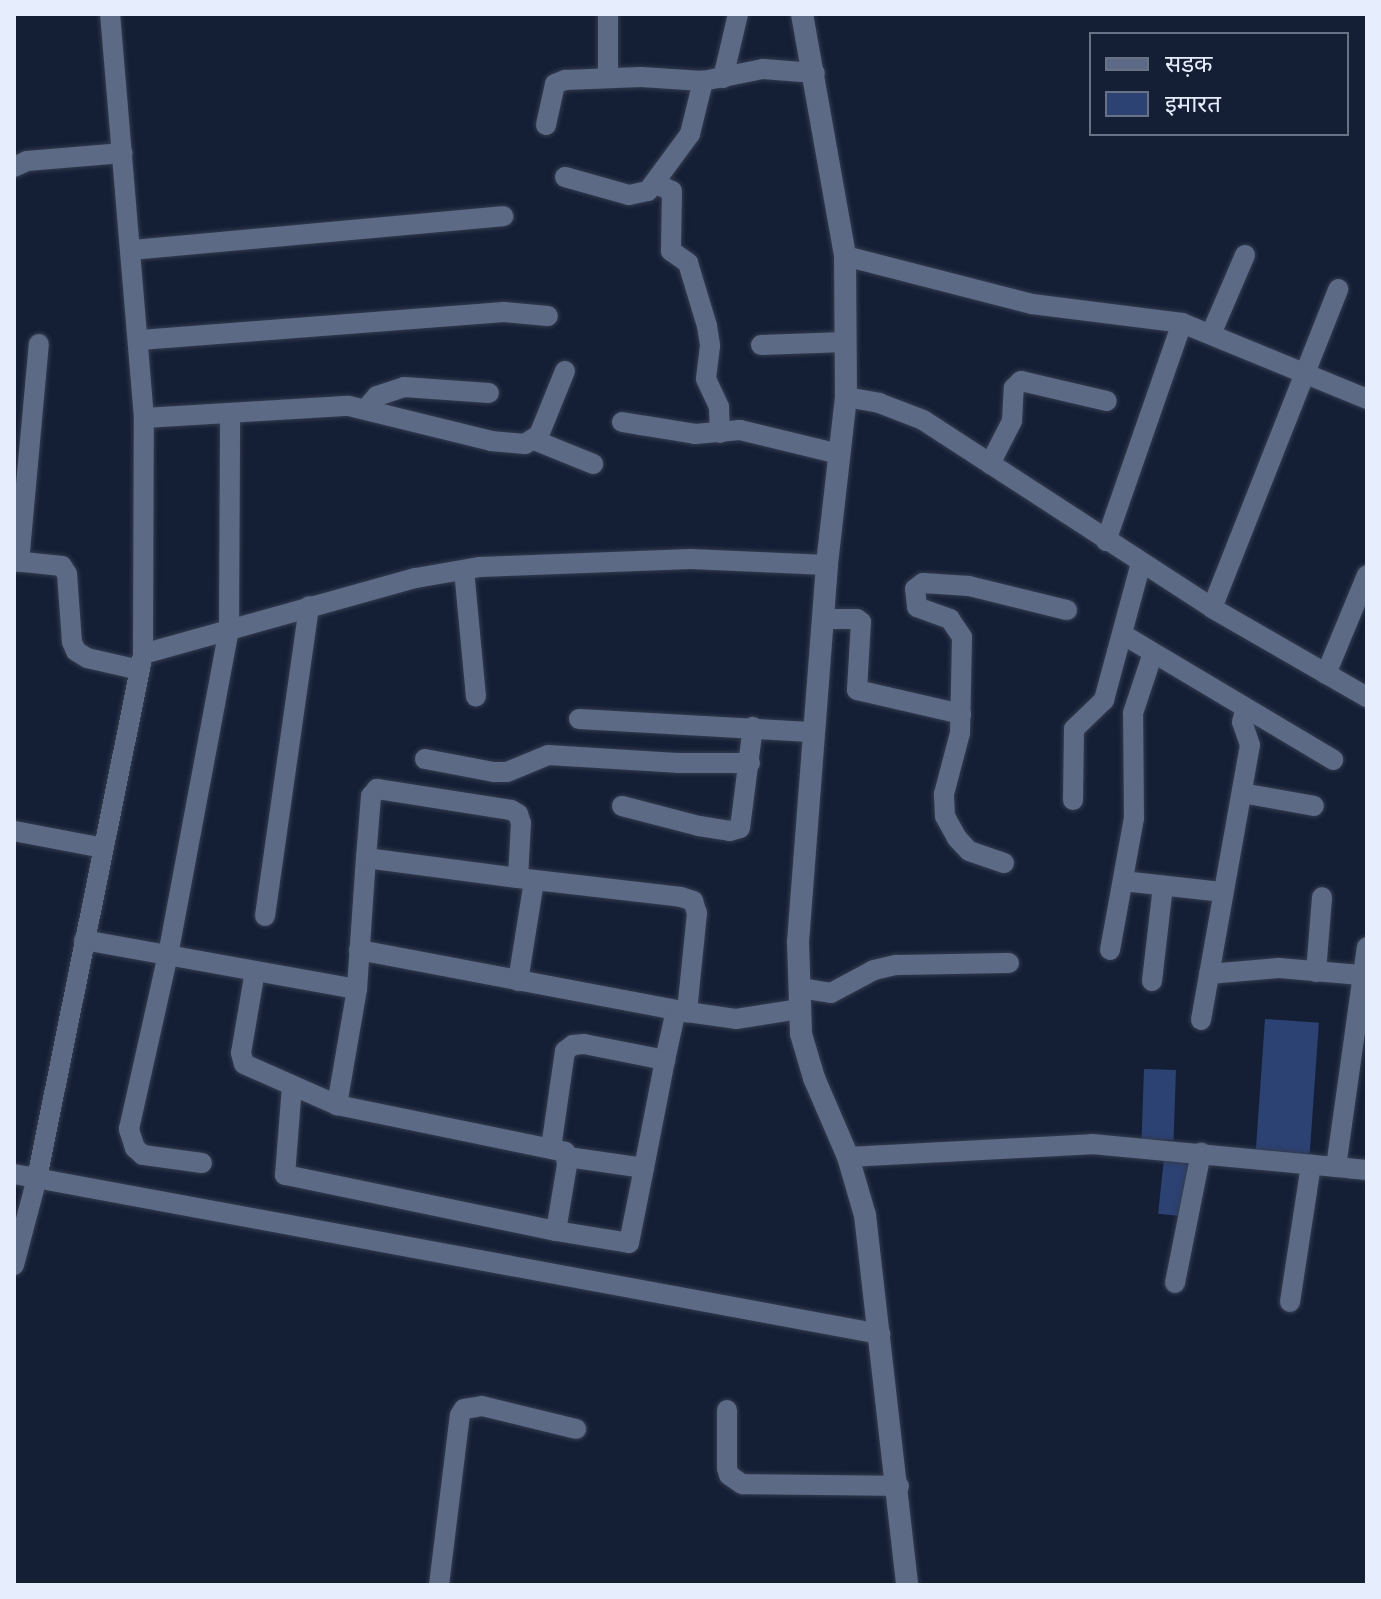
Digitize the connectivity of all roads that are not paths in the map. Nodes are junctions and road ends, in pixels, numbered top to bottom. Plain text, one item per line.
1 (110, 14) edge
2 (608, 14) edge
3 (738, 14) edge
4 (802, 14) edge
5 (815, 73) junction
6 (608, 77) junction
7 (713, 80) junction
8 (546, 125) dead end
9 (123, 153) junction
10 (14, 167) edge
11 (565, 177) dead end
12 (656, 184) junction
13 (503, 216) dead end
14 (132, 250) junction
15 (1245, 255) dead end
16 (845, 256) junction
17 (1338, 289) dead end
18 (548, 316) dead end
19 (1182, 323) junction
20 (1211, 334) junction
21 (140, 340) junction
22 (845, 342) junction
23 (39, 344) dead end
24 (761, 345) dead end
25 (1304, 370) junction
26 (565, 371) dead end
27 (489, 393) dead end
28 (846, 397) junction
29 (1367, 399) edge
30 (1107, 401) dead end
31 (366, 409) junction
32 (230, 413) junction
33 (144, 418) junction
34 (622, 422) dead end
35 (720, 433) junction
36 (534, 440) junction
37 (839, 454) junction
38 (593, 464) dead end
39 (990, 464) junction
40 (1106, 541) junction
41 (16, 561) edge
42 (1141, 563) junction
43 (827, 565) junction
44 (464, 570) junction
45 (1367, 575) edge
46 (309, 606) junction
47 (1212, 608) junction
48 (1067, 610) dead end
49 (823, 619) junction
50 (229, 629) junction
51 (1122, 634) junction
52 (1153, 653) junction
53 (141, 662) junction
54 (1326, 674) junction
55 (476, 696) dead end
56 (1367, 697) edge
57 (1246, 709) junction
58 (961, 714) junction
59 (579, 719) dead end
60 (753, 727) junction
61 (815, 732) junction
62 (425, 759) dead end
63 (1333, 760) dead end
64 (750, 763) junction
65 (1242, 793) junction
66 (1073, 800) dead end
67 (622, 806) dead end
68 (1314, 806) dead end
69 (14, 831) edge
70 (103, 848) junction
71 (366, 858) junction
72 (1004, 863) dead end
73 (526, 880) junction
74 (1123, 881) junction
75 (1163, 886) junction
76 (1223, 892) junction
77 (1322, 897) dead end
78 (265, 916) dead end
79 (84, 940) junction
80 (1367, 947) edge
81 (359, 950) junction
82 (1110, 950) dead end
83 (168, 955) junction
84 (1009, 963) dead end
85 (255, 971) junction
86 (1316, 972) junction
87 (1209, 974) junction
88 (1361, 975) junction
89 (518, 981) junction
90 (1152, 981) dead end
91 (357, 989) junction
92 (800, 998) junction
93 (681, 1011) junction
94 (1201, 1020) dead end
95 (665, 1060) junction
96 (292, 1086) junction
97 (337, 1105) junction
98 (559, 1152) junction
99 (1201, 1153) junction
100 (848, 1157) junction
101 (202, 1163) dead end
102 (1311, 1165) junction
103 (1336, 1167) junction
104 (644, 1168) junction
105 (1367, 1170) edge
106 (14, 1174) edge
107 (37, 1178) junction
108 (556, 1231) junction
109 (14, 1265) edge
110 (1175, 1283) dead end
111 (1290, 1302) dead end
112 (880, 1334) junction
113 (727, 1410) dead end
114 (576, 1429) dead end
115 (899, 1486) junction
116 (439, 1585) edge
117 (907, 1585) edge

1 - 9 street
2 - 6 street
3 - 7 street
4 - 5 street
5 - 7 street
5 - 16 street
6 - 7 street
6 - 8 street
7 - 12 street
9 - 10 street
9 - 14 street
11 - 12 street
12 - 35 street
13 - 14 street
14 - 21 street
15 - 20 street
16 - 19 street
16 - 22 street
17 - 25 street
18 - 21 street
19 - 20 street
19 - 40 street
20 - 25 street
21 - 33 street
22 - 24 street
22 - 28 street
23 - 41 street
25 - 29 street
25 - 47 street
26 - 36 street
27 - 31 street
28 - 37 street
28 - 39 street
30 - 39 street
31 - 32 street
31 - 36 street
32 - 33 street
32 - 50 street
33 - 53 street
34 - 35 street
35 - 37 street
36 - 38 street
37 - 43 street
39 - 40 street
40 - 42 street
41 - 53 street
42 - 47 street
42 - 51 street
43 - 44 street
43 - 49 street
44 - 46 street
44 - 55 street
45 - 54 street
46 - 50 street
46 - 78 street
47 - 54 street
48 - 58 street
49 - 58 street
49 - 61 street
50 - 53 street
50 - 83 street
51 - 52 street
51 - 66 street
52 - 57 street
52 - 74 street
53 - 70 street
54 - 56 street
57 - 63 street
57 - 65 street
58 - 72 street
59 - 60 street
60 - 61 street
60 - 64 street
61 - 92 street
62 - 64 street
64 - 67 street
65 - 68 street
65 - 76 street
69 - 70 street
70 - 79 street
71 - 73 street
71 - 73 street
71 - 81 street
73 - 89 street
73 - 93 street
74 - 75 street
74 - 82 street
75 - 76 street
75 - 90 street
76 - 87 street
77 - 86 street
79 - 83 street
79 - 107 street
80 - 88 street
81 - 89 street
81 - 91 street
83 - 85 street
83 - 101 street
84 - 92 street
85 - 91 street
85 - 96 street
86 - 87 street
86 - 88 street
87 - 94 street
88 - 103 street
89 - 93 street
91 - 97 street
92 - 93 street
92 - 100 street
93 - 95 street
95 - 98 street
95 - 104 street
96 - 97 street
96 - 108 street
97 - 98 street
98 - 104 street
98 - 108 street
99 - 100 street
99 - 102 street
99 - 110 street
100 - 112 street
102 - 103 street
102 - 111 street
103 - 105 street
104 - 108 street
106 - 107 street
107 - 109 street
107 - 112 street
112 - 115 street
113 - 115 street
114 - 116 street
115 - 117 street

